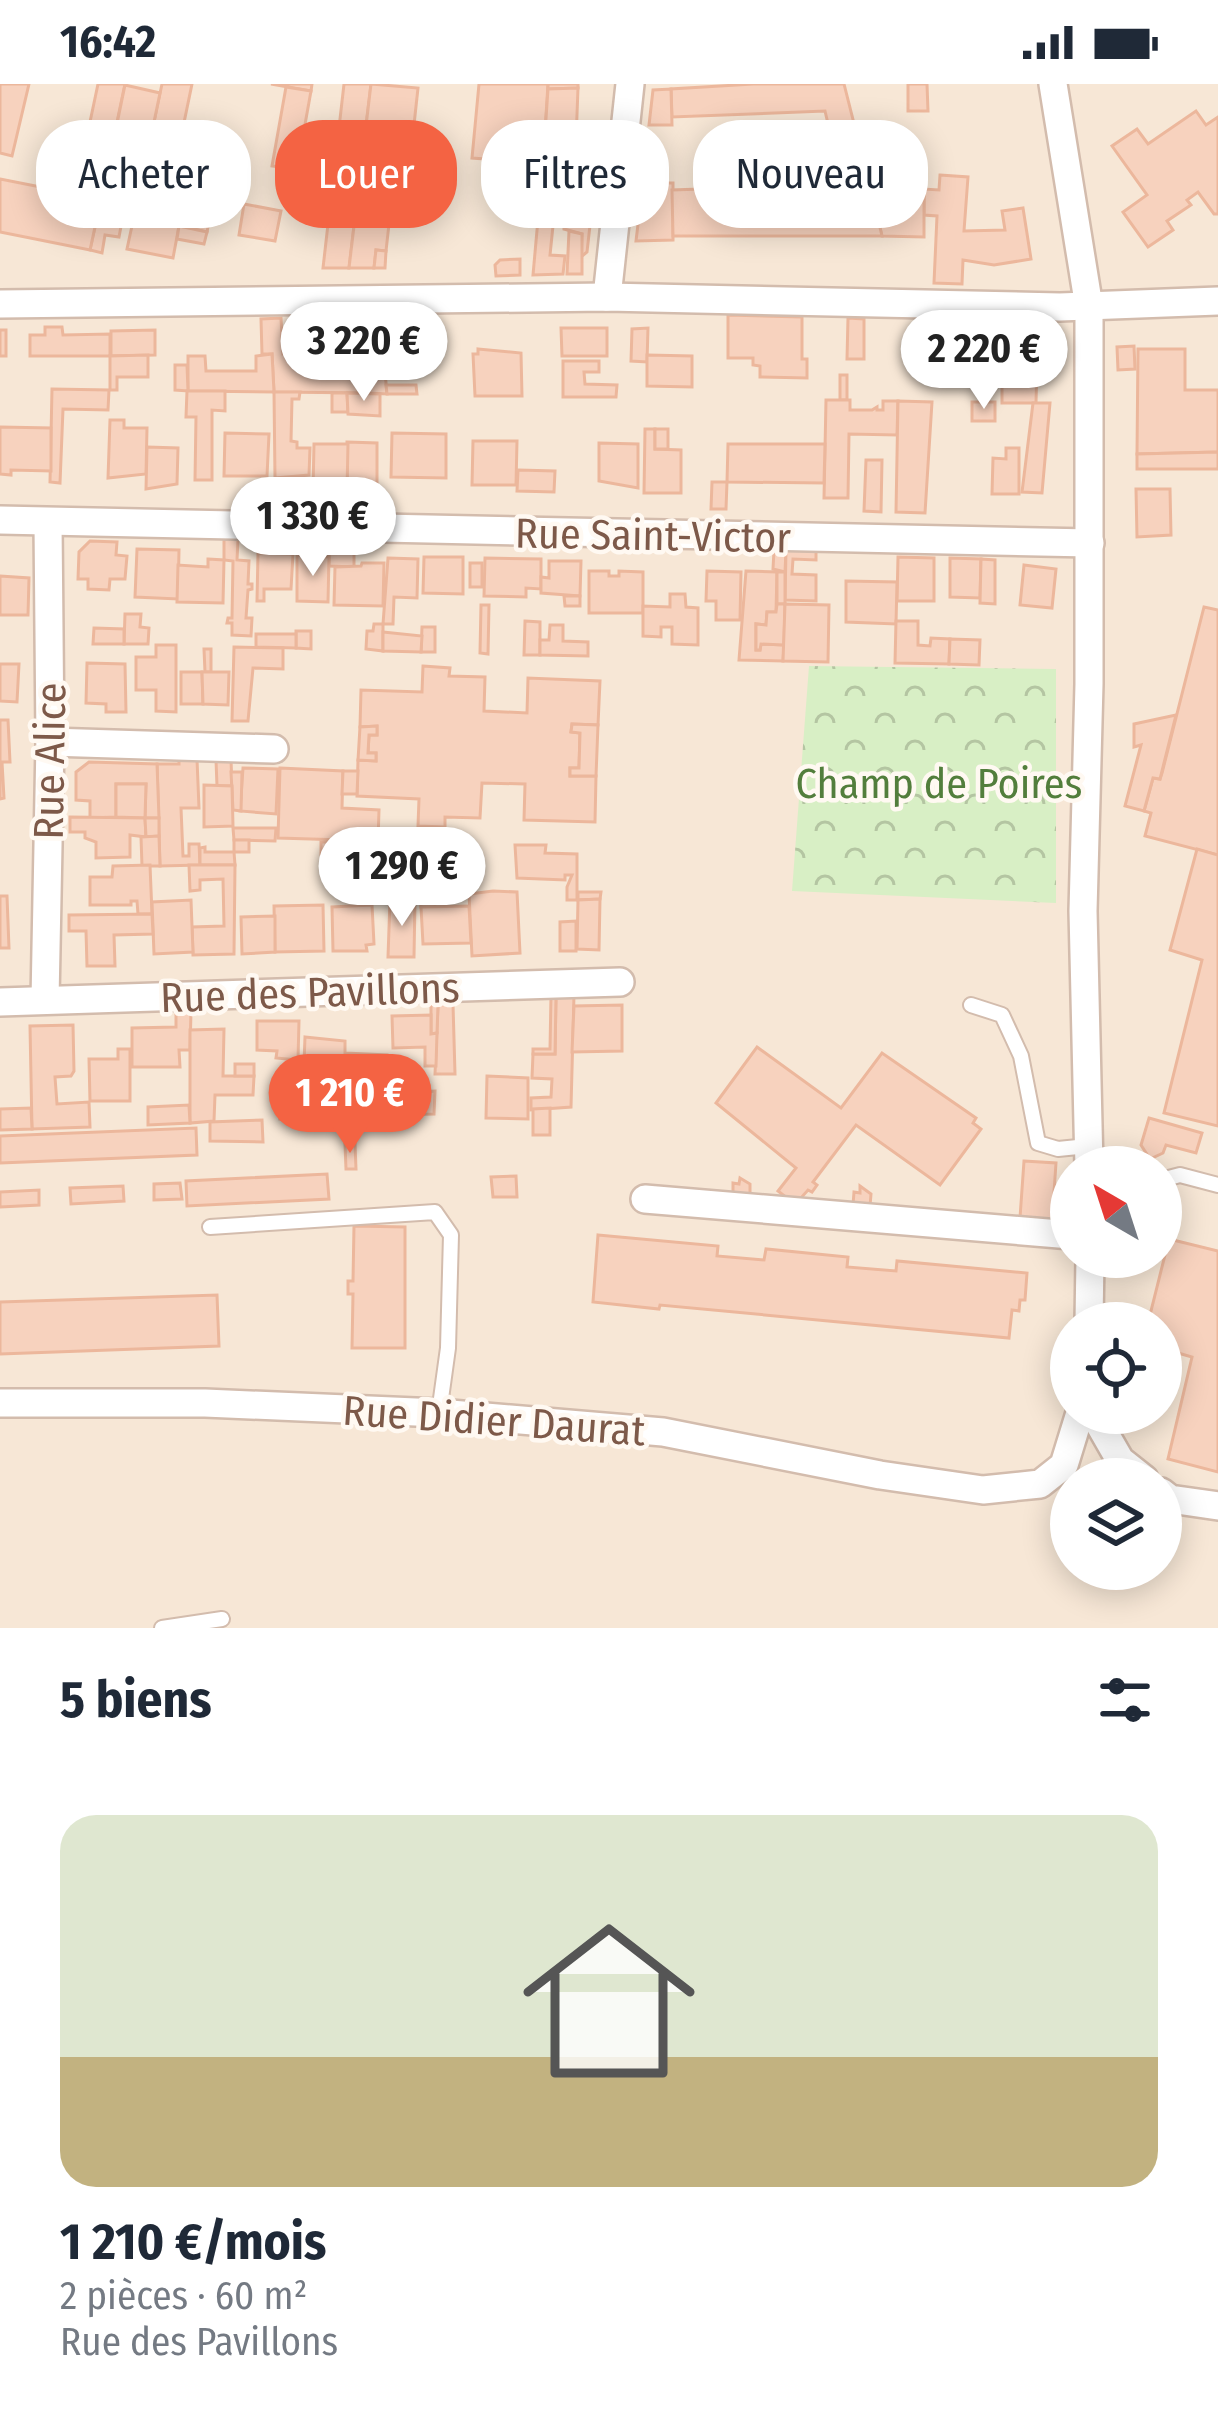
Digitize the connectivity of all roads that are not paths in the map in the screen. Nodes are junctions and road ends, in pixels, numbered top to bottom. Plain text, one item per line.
1 (630, 84) edge
2 (1053, 84) edge
3 (607, 297) junction
4 (1218, 301) edge
5 (0, 304) edge
6 (1089, 307) junction
7 (0, 520) edge
8 (48, 523) junction
9 (1090, 543) junction
10 (50, 742) junction
11 (274, 748) dead end
12 (620, 982) dead end
13 (45, 1000) junction
14 (0, 1002) edge
15 (970, 1004) dead end
16 (1089, 1146) edge
17 (1050, 1147) edge
18 (1182, 1176) edge
19 (1218, 1185) edge
20 (645, 1199) dead end
21 (211, 1227) dead end
22 (1050, 1233) edge
23 (0, 1403) edge
24 (439, 1413) junction
25 (1074, 1434) edge
26 (1182, 1500) edge
27 (1218, 1506) edge
28 (222, 1619) dead end
29 (162, 1628) edge

1 - 3 street
2 - 6 street
3 - 5 street
3 - 6 street
4 - 6 street
6 - 9 street
7 - 8 street, Rue Saint-Victor
8 - 9 street, Rue Saint-Victor
8 - 10 street, Rue Alice
9 - 16 street
10 - 11 street
10 - 13 street, Rue Alice
12 - 13 street, Rue des Pavillons
13 - 14 street, Rue des Pavillons
15 - 17 lane
18 - 19 lane
20 - 22 street
21 - 24 lane
23 - 24 street, Rue Didier Daurat
24 - 25 street, Rue Didier Daurat
26 - 27 street
28 - 29 lane

